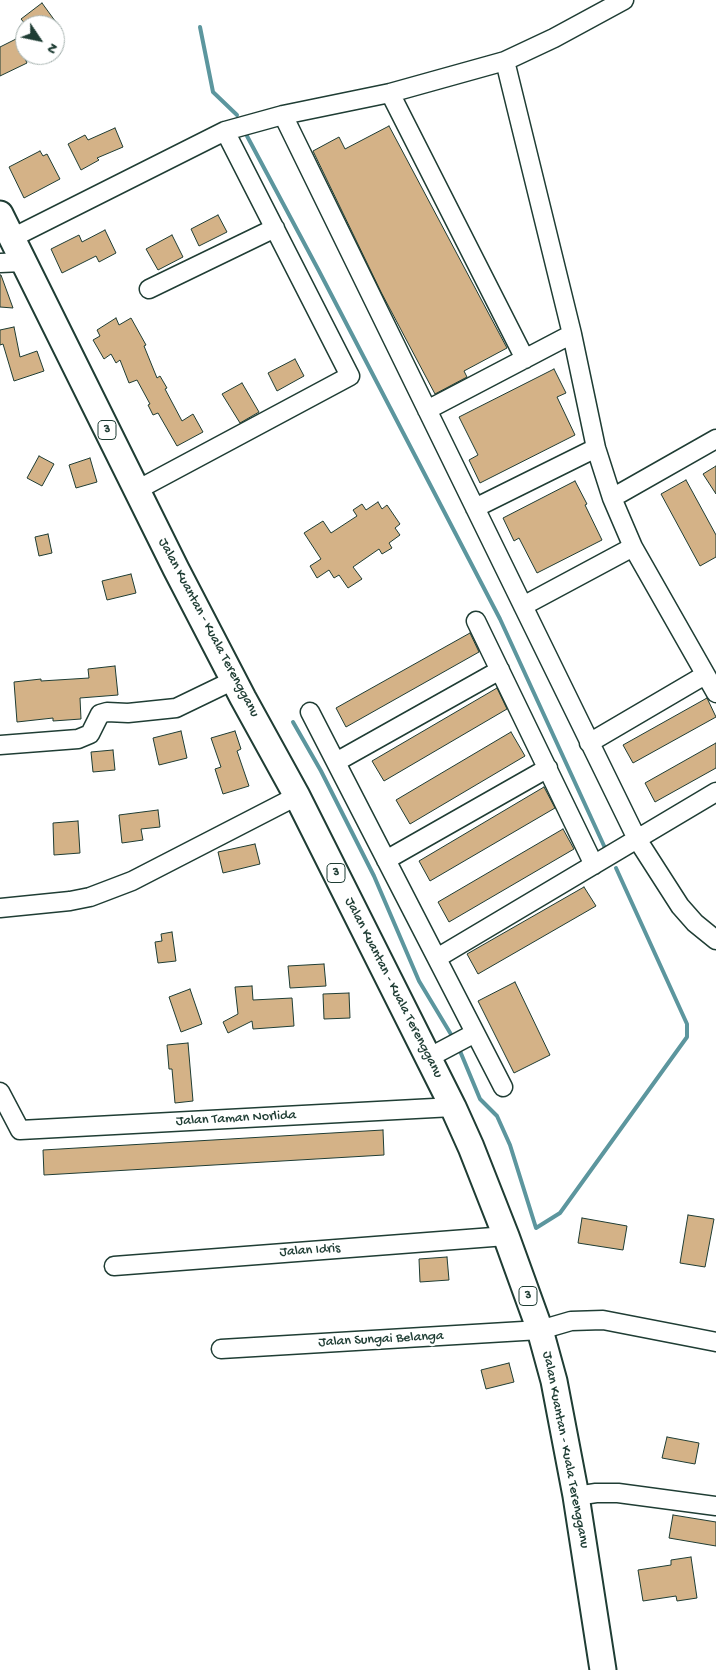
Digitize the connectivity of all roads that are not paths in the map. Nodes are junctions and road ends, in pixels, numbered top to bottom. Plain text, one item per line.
1 (624, 0) edge
2 (505, 61) junction
3 (390, 93) junction
4 (283, 114) junction
5 (225, 131) junction
6 (0, 214) edge
7 (275, 228) junction
8 (12, 238) junction
9 (12, 263) edge
10 (149, 289) dead end
11 (572, 334) junction
12 (525, 359) junction
13 (427, 410) junction
14 (716, 439) edge
15 (596, 448) junction
16 (136, 490) junction
17 (612, 498) junction
18 (475, 508) junction
19 (633, 547) junction
20 (523, 606) junction
21 (476, 621) dead end
22 (500, 670) junction
23 (706, 675) junction
24 (234, 680) junction
25 (716, 693) edge
26 (310, 712) dead end
27 (589, 743) junction
28 (0, 745) edge
29 (336, 762) junction
30 (548, 768) junction
31 (716, 792) edge
32 (297, 796) junction
33 (637, 840) junction
34 (386, 860) junction
35 (594, 864) junction
36 (0, 908) edge
37 (716, 940) edge
38 (437, 958) junction
39 (475, 1032) junction
40 (428, 1058) junction
41 (503, 1087) dead end
42 (0, 1092) edge
43 (453, 1107) junction
44 (506, 1236) junction
45 (114, 1266) dead end
46 (540, 1330) junction
47 (716, 1342) edge
48 (222, 1349) dead end
49 (576, 1496) junction
50 (716, 1506) edge
51 (603, 1669) edge

1 - 2 street
2 - 3 street
2 - 11 street
3 - 4 street
3 - 12 street
4 - 5 street
4 - 13 street
5 - 7 street
5 - 8 street
6 - 8 highway, Jalan Kuantan - Kuala Terengganu / 3
7 - 10 street
7 - 16 street
8 - 9 highway, Jalan Kuantan - Kuala Terengganu / 3
9 - 16 highway, Jalan Kuantan - Kuala Terengganu / 3
11 - 12 street
11 - 15 street
12 - 13 street
13 - 18 street
14 - 17 street
15 - 17 street
15 - 18 street
16 - 24 highway, Jalan Kuantan - Kuala Terengganu / 3
17 - 19 street
18 - 20 street
19 - 20 street
19 - 23 street
20 - 27 street
21 - 22 street
22 - 29 street
22 - 30 street
23 - 25 street
23 - 27 street
24 - 28 street
24 - 32 highway, Jalan Kuantan - Kuala Terengganu / 3
26 - 29 street
27 - 33 street
29 - 34 street
30 - 34 street
30 - 35 street
31 - 33 street
32 - 36 street
32 - 40 highway, Jalan Kuantan - Kuala Terengganu / 3
33 - 35 street
33 - 37 street
34 - 38 street
35 - 38 street
38 - 39 street
39 - 40 street
39 - 41 street
40 - 43 highway, Jalan Kuantan - Kuala Terengganu / 3
42 - 43 street, Jalan Taman Norlida
43 - 44 highway, Jalan Kuantan - Kuala Terengganu / 3
44 - 45 street, Jalan Idris
44 - 46 highway, Jalan Kuantan - Kuala Terengganu / 3
46 - 47 street, Jalan Sungai Belanga
46 - 48 street, Jalan Sungai Belanga
46 - 49 highway, Jalan Kuantan - Kuala Terengganu / 3
49 - 50 street
49 - 51 highway, Jalan Kuantan - Kuala Terengganu / 3

